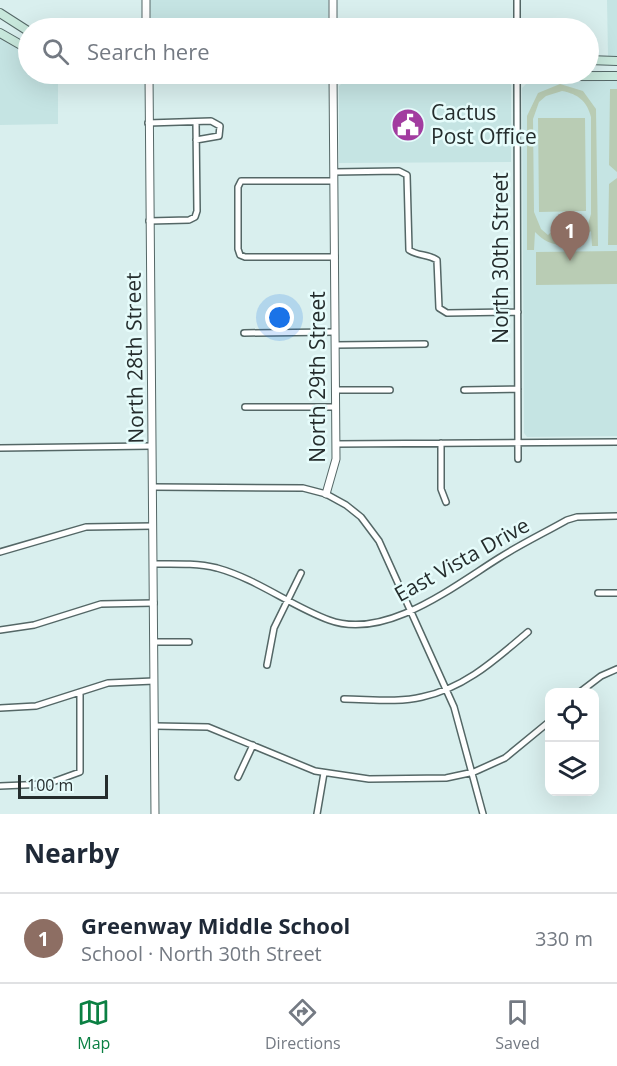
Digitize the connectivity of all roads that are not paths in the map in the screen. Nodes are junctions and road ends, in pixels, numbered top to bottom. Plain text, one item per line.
1 (146, 0) edge
2 (333, 0) edge
3 (517, 0) edge
4 (0, 14) edge
5 (146, 18) edge
6 (333, 18) edge
7 (517, 18) edge
8 (18, 24) edge
9 (0, 33) edge
10 (18, 43) edge
11 (599, 60) edge
12 (617, 61) edge
13 (599, 76) edge
14 (617, 76) edge
15 (149, 84) edge
16 (333, 84) edge
17 (517, 84) edge
18 (196, 122) junction
19 (148, 123) junction
20 (196, 140) junction
21 (334, 172) junction
22 (334, 181) junction
23 (149, 221) junction
24 (335, 257) junction
25 (518, 312) junction
26 (244, 333) dead end
27 (335, 333) junction
28 (425, 344) dead end
29 (335, 345) junction
30 (518, 389) junction
31 (335, 390) junction
32 (390, 390) dead end
33 (464, 390) dead end
34 (245, 407) dead end
35 (336, 407) junction
36 (518, 442) junction
37 (617, 442) edge
38 (441, 443) junction
39 (336, 444) junction
40 (152, 446) junction
41 (0, 448) edge
42 (518, 459) dead end
43 (153, 487) junction
44 (326, 494) junction
45 (446, 502) dead end
46 (617, 516) edge
47 (153, 526) junction
48 (0, 552) edge
49 (154, 564) junction
50 (301, 573) dead end
51 (598, 593) dead end
52 (617, 593) edge
53 (288, 600) junction
54 (154, 603) junction
55 (410, 609) junction
56 (0, 630) edge
57 (528, 632) dead end
58 (154, 642) junction
59 (189, 642) dead end
60 (267, 665) dead end
61 (617, 669) edge
62 (154, 681) junction
63 (446, 688) junction
64 (586, 688) edge
65 (80, 692) junction
66 (344, 699) dead end
67 (0, 708) edge
68 (545, 724) edge
69 (155, 726) junction
70 (253, 745) junction
71 (474, 772) junction
72 (324, 773) junction
73 (238, 777) dead end
74 (0, 786) edge
75 (155, 814) edge
76 (317, 814) edge
77 (483, 814) edge

1 - 5 street
2 - 6 street
3 - 7 street
4 - 8 main road
9 - 10 main road
11 - 12 main road
13 - 14 main road
15 - 19 street, North 28th Street
16 - 21 street, North 29th Street
17 - 25 street, North 30th Street
18 - 19 street
18 - 20 street
18 - 20 street
19 - 23 street, North 28th Street
20 - 23 street
21 - 22 street, North 29th Street
21 - 25 street
22 - 24 street, North 29th Street
22 - 24 street
23 - 40 street, North 28th Street
24 - 27 street, North 29th Street
25 - 30 street, North 30th Street
26 - 27 street
27 - 29 street, North 29th Street
28 - 29 street
29 - 31 street, North 29th Street
30 - 33 street
30 - 36 street, North 30th Street
31 - 32 street
31 - 35 street, North 29th Street
34 - 35 street
35 - 39 street, North 29th Street
36 - 37 street
36 - 38 street
36 - 42 street, North 30th Street
38 - 39 street
38 - 45 street
39 - 44 street, North 29th Street
40 - 41 street
40 - 43 street, North 28th Street
43 - 44 street
43 - 47 street, North 28th Street
44 - 55 street, North 29th Street
46 - 55 street, East Vista Drive
47 - 48 street
47 - 49 street, North 28th Street
49 - 53 street, East Vista Drive
49 - 54 street, North 28th Street
50 - 53 street
51 - 52 street
53 - 55 street, East Vista Drive
53 - 60 street
54 - 56 street
54 - 58 street, North 28th Street
55 - 63 street, North 29th Street
57 - 63 street
58 - 59 street
58 - 62 street, North 28th Street
61 - 64 street
62 - 65 street
62 - 69 street, North 28th Street
63 - 66 street
63 - 71 street, North 29th Street
65 - 67 street
65 - 74 street
68 - 71 street
69 - 70 street
69 - 75 street, North 28th Street
70 - 72 street
70 - 73 street
71 - 72 street
71 - 77 street, North 29th Street
72 - 76 street

